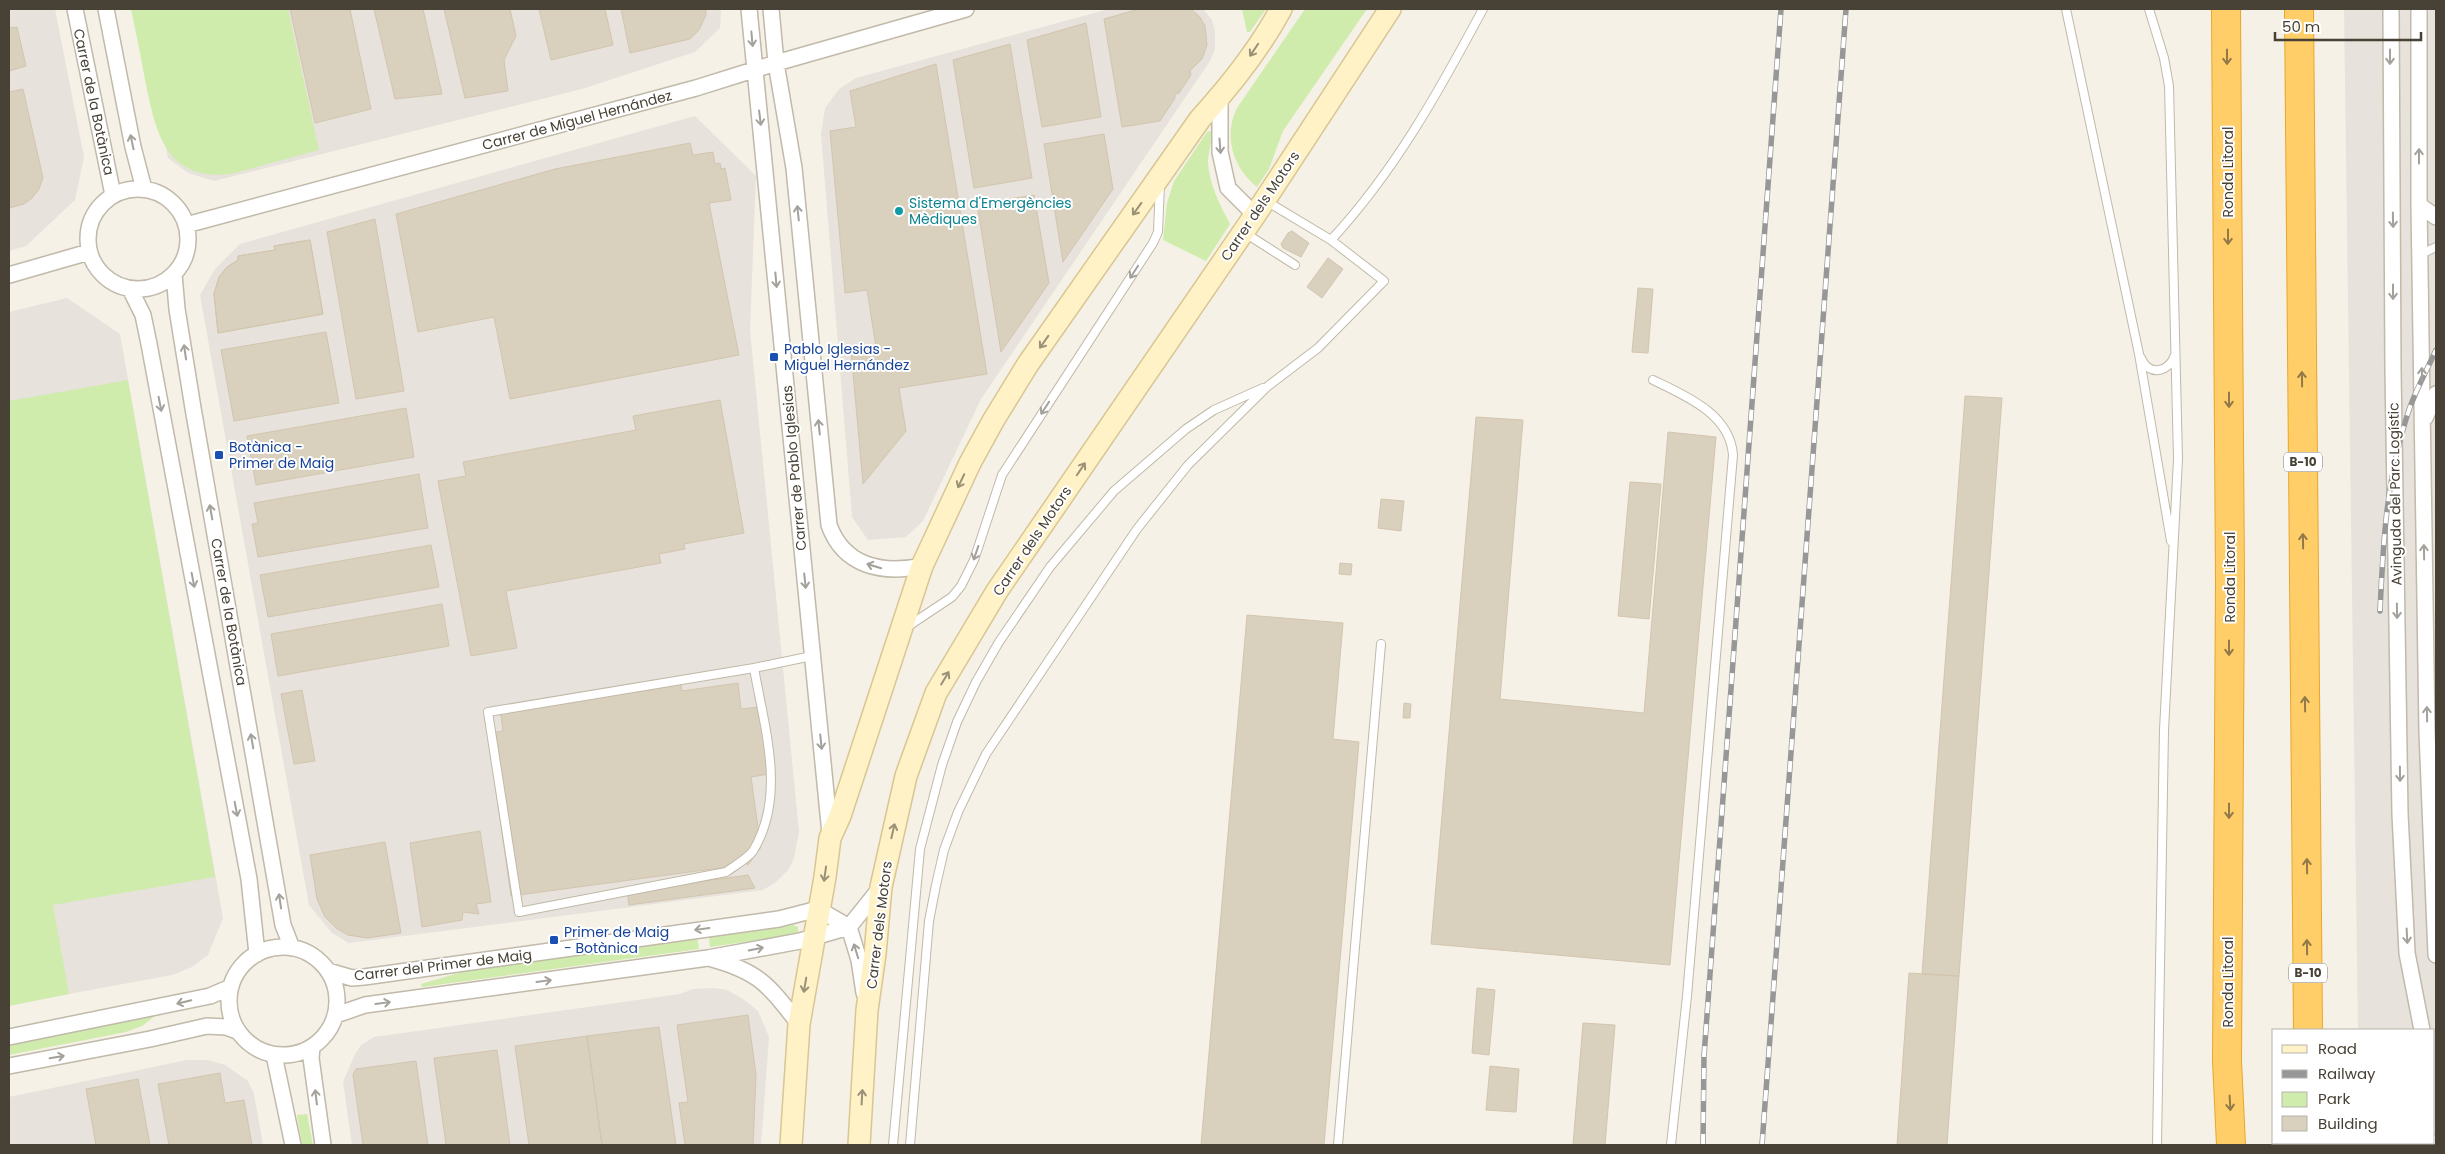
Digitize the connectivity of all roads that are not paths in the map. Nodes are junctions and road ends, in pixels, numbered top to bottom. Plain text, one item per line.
1 (75, 9) edge
2 (106, 9) edge
3 (749, 9) edge
4 (771, 9) edge
5 (966, 9) edge
6 (1281, 9) edge
7 (1381, 9) edge
8 (1390, 9) edge
9 (1483, 9) edge
10 (2066, 9) edge
11 (2150, 9) edge
12 (2226, 9) edge
13 (2299, 9) edge
14 (2391, 9) edge
15 (2419, 9) edge
16 (1370, 42) junction
17 (776, 62) junction
18 (755, 69) junction
19 (1220, 98) junction
20 (1160, 177) junction
21 (144, 189) junction
22 (113, 196) junction
23 (2419, 205) junction
24 (1254, 216) junction
25 (2436, 217) edge
26 (186, 225) junction
27 (1331, 240) junction
28 (2436, 247) edge
29 (89, 252) junction
30 (2421, 254) junction
31 (1295, 265) dead end
32 (174, 274) junction
33 (9, 275) edge
34 (130, 289) junction
35 (2177, 349) junction
36 (2139, 354) junction
37 (1653, 380) dead end
38 (1268, 386) junction
39 (2436, 394) edge
40 (2422, 424) junction
41 (2174, 557) junction
42 (922, 566) junction
43 (902, 630) junction
44 (1381, 644) dead end
45 (812, 656) junction
46 (754, 668) junction
47 (830, 838) junction
48 (881, 887) junction
49 (818, 909) junction
50 (849, 927) junction
51 (813, 937) junction
52 (292, 948) junction
53 (257, 954) junction
54 (2436, 955) edge
55 (708, 958) junction
56 (328, 971) junction
57 (2412, 979) junction
58 (231, 987) junction
59 (867, 1010) junction
60 (336, 1014) junction
61 (798, 1024) junction
62 (2308, 1029) edge
63 (2413, 1029) edge
64 (2422, 1029) edge
65 (237, 1031) junction
66 (9, 1037) edge
67 (312, 1047) junction
68 (274, 1055) junction
69 (9, 1066) edge
70 (293, 1145) edge
71 (323, 1145) edge
72 (791, 1145) edge
73 (859, 1145) edge
74 (893, 1145) edge
75 (910, 1145) edge
76 (1338, 1145) edge
77 (1672, 1145) edge
78 (2157, 1145) edge
79 (2231, 1145) edge

1 - 22 street, Carrer de la Botànica
21 -> 2 street, Carrer de la Botànica
3 -> 18 street, Carrer de Pablo Iglesias
4 - 17 street, Carrer de Pablo Iglesias
5 - 17 street, Carrer de Miguel Hernández
6 -> 19 street
7 - 16 street
8 - 16 street, Carrer dels Motors
9 - 27 lane
10 - 36 lane
11 - 35 lane
12 -> 79 highway, Ronda Litoral
62 -> 13 highway, B-10
14 -> 57 street, Avinguda del Parc Logístic
23 -> 15 street, Avinguda del Parc Logístic
16 - 24 street, Carrer dels Motors
17 - 18 street, Carrer de Miguel Hernández
42 -> 17 street, Carrer de Pablo Iglesias
18 - 26 street, Carrer de Miguel Hernández
18 -> 45 street, Carrer de Pablo Iglesias
19 - 20 street
19 -> 24 street
20 -> 42 street
20 -> 43 lane
21 - 22 street
21 - 26 street
22 - 29 street
23 - 25 street
23 - 30 street, Avinguda del Parc Logístic
24 - 27 lane
24 - 31 lane
48 -> 24 street, Carrer dels Motors
26 - 32 street
27 - 38 lane
28 - 30 lane
29 - 33 street
29 - 34 street
40 -> 30 street, Avinguda del Parc Logístic
32 - 34 street
52 -> 32 street, Carrer de la Botànica
34 -> 53 street, Carrer de la Botànica
35 - 36 lane
35 - 41 lane
36 - 41 lane
37 - 77 lane
38 - 74 lane
38 - 75 lane
39 - 40 street, Avinguda del Parc Logístic
54 -> 40 street, Avinguda del Parc Logístic
41 - 78 lane
42 - 43 street
43 - 47 street
44 - 76 lane
45 - 46 lane
45 -> 47 street, Carrer de Pablo Iglesias
46 - 46 lane
47 -> 49 street
48 - 50 street
48 - 59 street, Carrer dels Motors
49 - 50 street
49 - 51 street
49 -> 56 street, Carrer del Primer de Maig
50 - 51 street, Carrer del Primer de Maig
59 -> 50 street
55 -> 51 street, Carrer del Primer de Maig
51 -> 61 street
52 - 53 street
52 - 56 street
53 - 58 street
60 -> 55 street, Carrer del Primer de Maig
55 - 61 street, Carrer del Primer de Maig
56 - 60 street
57 - 63 street, Avinguda del Parc Logístic
57 - 64 street, Avinguda del Parc Logístic
58 - 65 street
58 -> 66 street
73 -> 59 street, Carrer dels Motors
60 - 67 street
61 - 72 street
65 - 68 street
69 -> 65 street
67 - 68 street
71 -> 67 street
68 - 70 street

